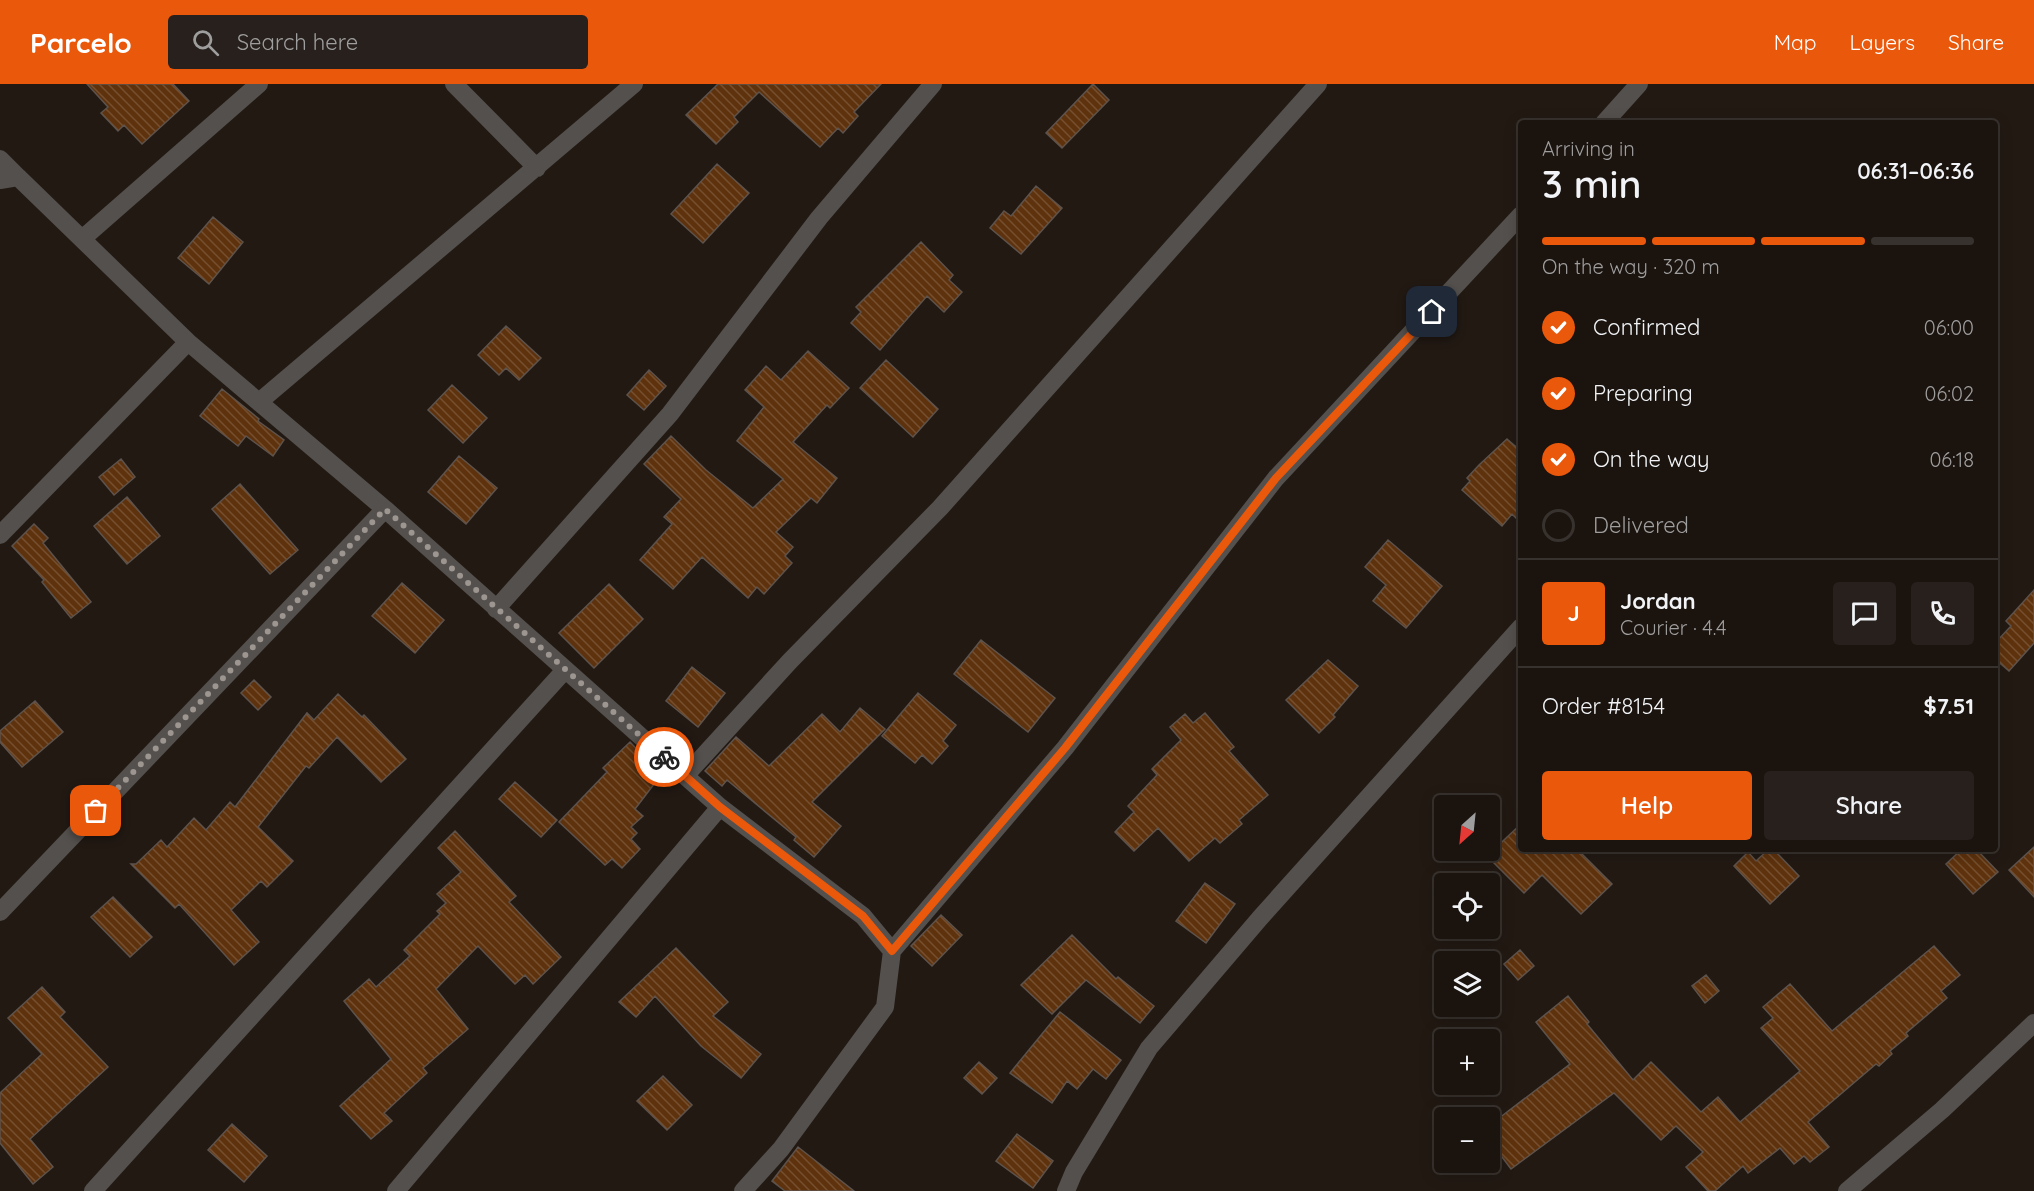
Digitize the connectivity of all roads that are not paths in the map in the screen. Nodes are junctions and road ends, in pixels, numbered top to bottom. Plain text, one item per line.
1 (259, 84) edge
2 (454, 84) edge
3 (634, 84) edge
4 (933, 84) edge
5 (1318, 84) edge
6 (1639, 84) edge
7 (1607, 120) edge
8 (0, 159) edge
9 (537, 168) junction
10 (18, 177) junction
11 (0, 180) edge
12 (1518, 218) edge
13 (82, 239) junction
14 (188, 342) junction
15 (259, 402) junction
16 (385, 509) junction
17 (0, 535) edge
18 (496, 609) junction
19 (1518, 630) edge
20 (565, 670) junction
21 (685, 776) junction
22 (720, 807) junction
23 (0, 912) edge
24 (892, 951) junction
25 (2034, 1023) edge
26 (93, 1191) edge
27 (396, 1191) edge
28 (743, 1191) edge
29 (1066, 1191) edge
30 (1847, 1191) edge

1 - 13 street
2 - 9 street
3 - 9 street
4 - 18 street
5 - 21 street
6 - 7 street
8 - 10 street
9 - 15 street
10 - 11 street
10 - 13 street
12 - 24 street
13 - 14 street
14 - 15 street
14 - 17 street
15 - 16 street
16 - 18 street
16 - 23 street
18 - 20 street
19 - 29 street
20 - 21 street
20 - 26 street
21 - 22 street
22 - 24 street
22 - 27 street
24 - 28 street
25 - 30 street

